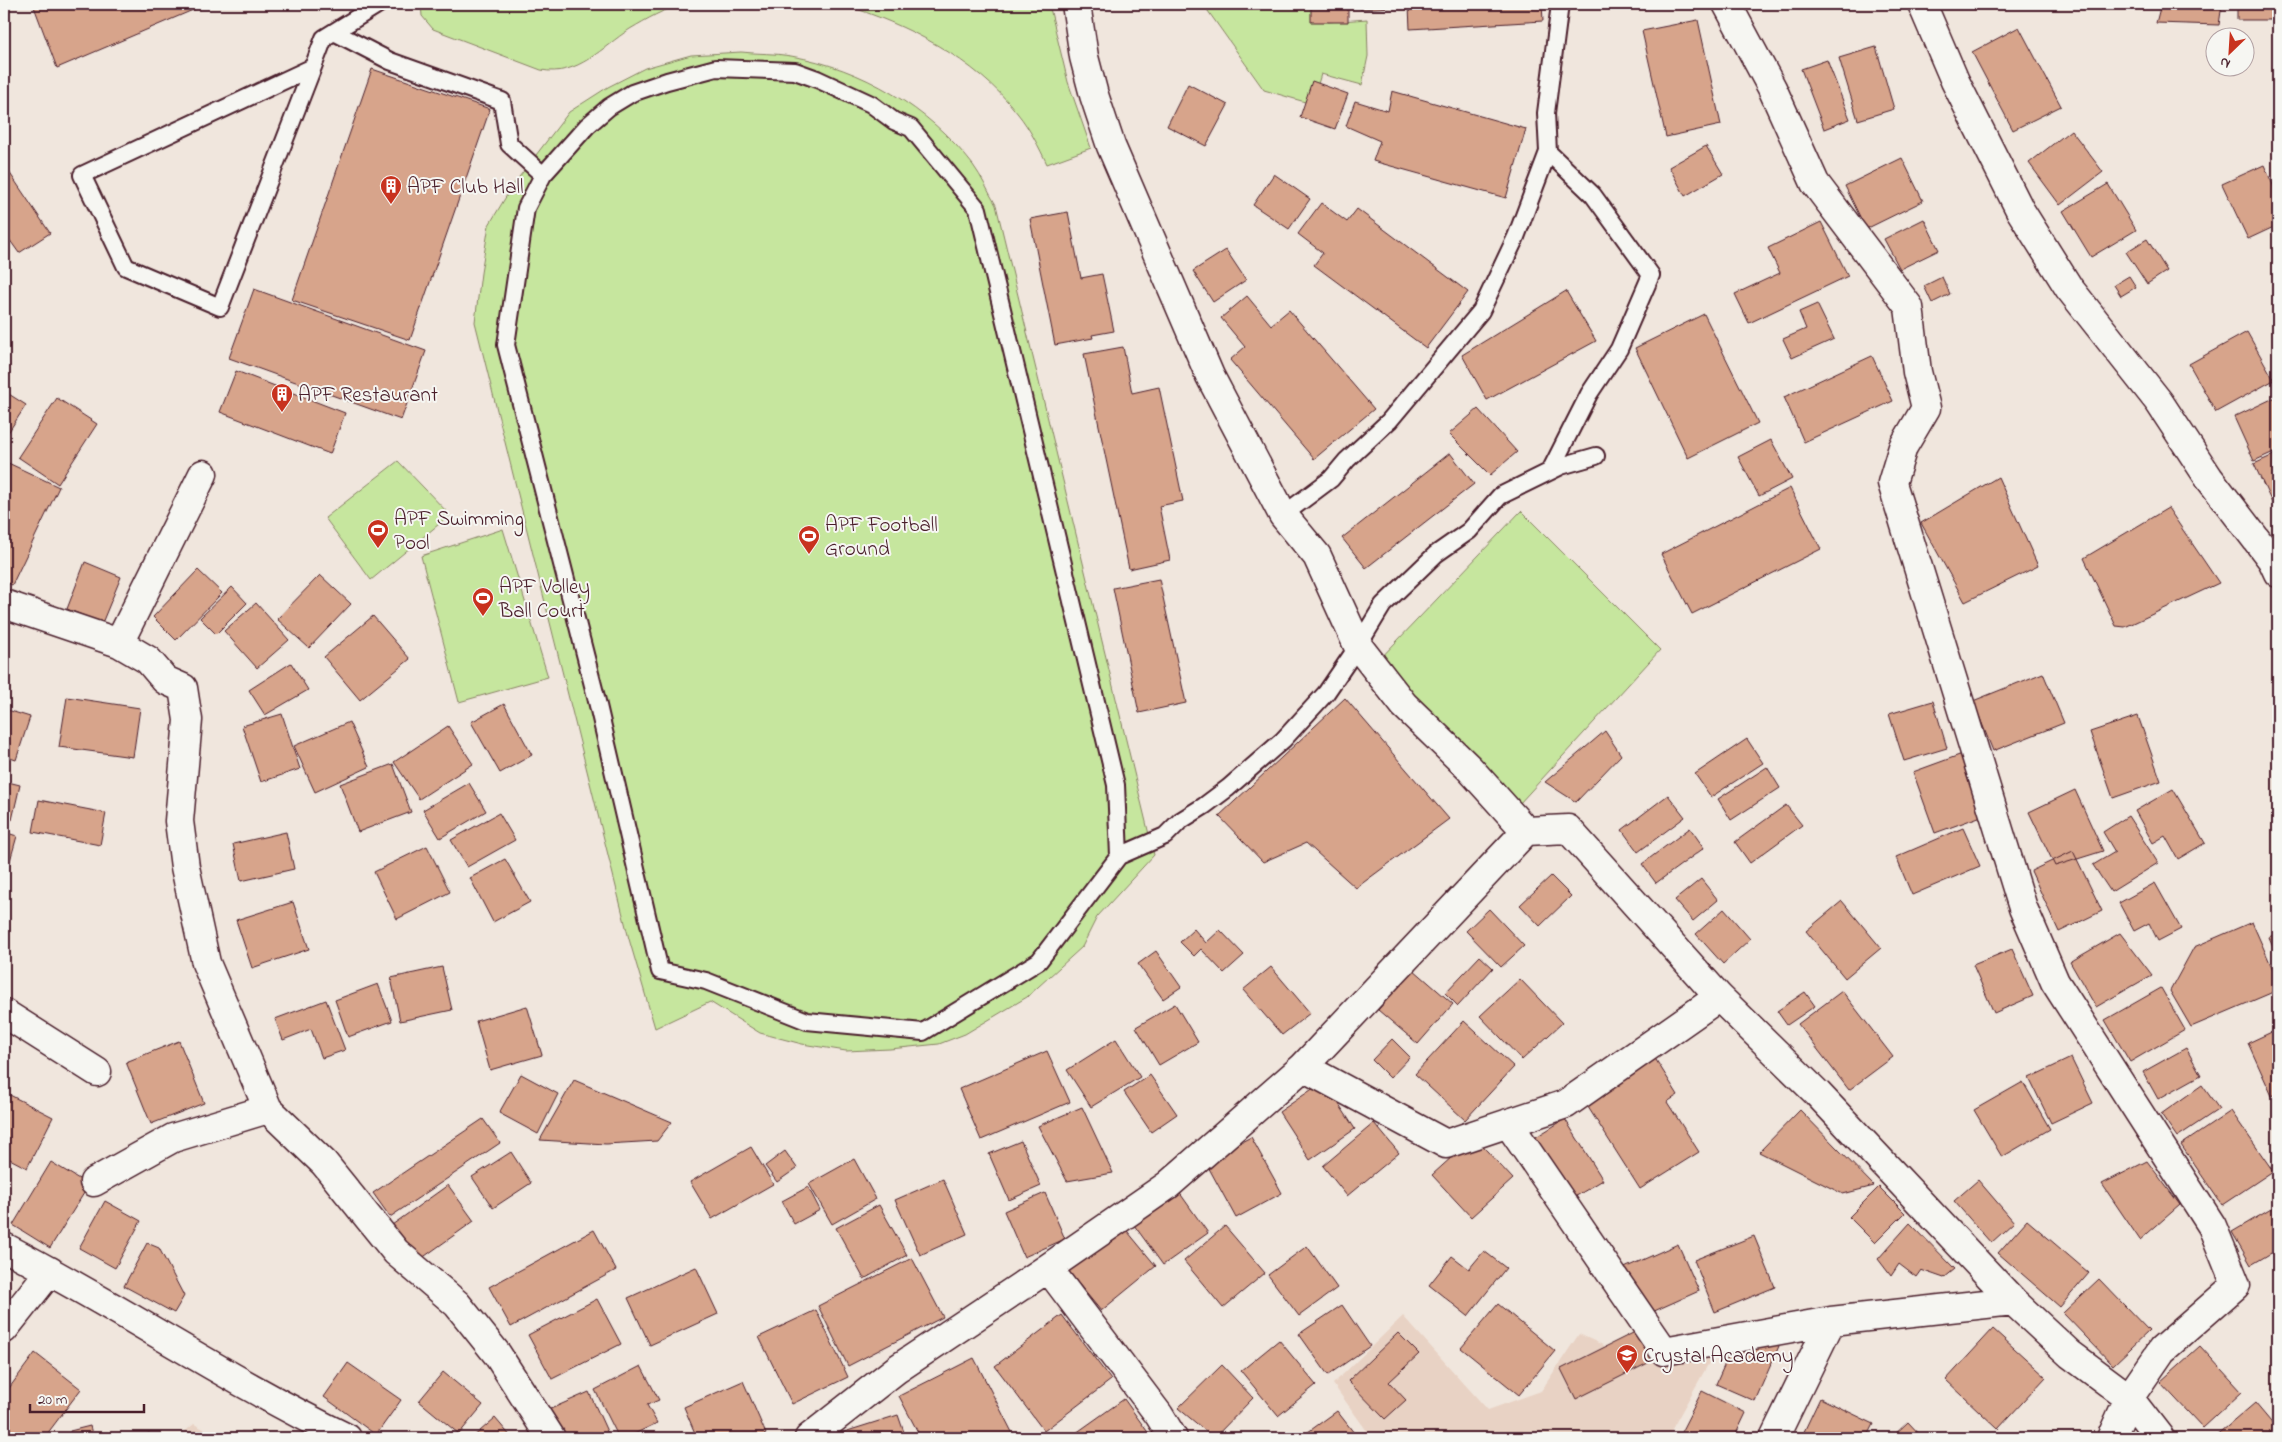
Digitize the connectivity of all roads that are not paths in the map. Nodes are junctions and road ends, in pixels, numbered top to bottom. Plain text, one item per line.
1 (379, 4) edge
2 (1076, 4) edge
3 (1560, 4) edge
4 (1727, 4) edge
5 (1922, 4) edge
6 (334, 32) junction
7 (313, 68) junction
8 (1548, 152) junction
9 (543, 175) junction
10 (1596, 456) dead end
11 (1550, 471) junction
12 (204, 474) dead end
13 (1283, 515) junction
14 (2278, 574) edge
15 (4, 604) edge
16 (119, 644) junction
17 (1358, 646) junction
18 (1526, 831) junction
19 (1119, 856) junction
20 (1718, 997) junction
21 (4, 1013) edge
22 (1303, 1067) junction
23 (97, 1072) dead end
24 (268, 1110) junction
25 (1508, 1123) junction
26 (94, 1182) dead end
27 (4, 1247) edge
28 (1048, 1268) junction
29 (50, 1271) junction
30 (2013, 1301) junction
31 (1831, 1321) junction
32 (4, 1329) edge
33 (2129, 1398) junction
34 (346, 1438) edge
35 (551, 1438) edge
36 (809, 1438) edge
37 (1174, 1438) edge
38 (1774, 1438) edge
39 (2111, 1438) edge
40 (2160, 1438) edge

1 - 6 lane
2 - 13 street
3 - 8 lane
4 - 33 street
5 - 14 street
6 - 7 lane
6 - 9 lane
7 - 7 lane
8 - 11 lane
8 - 13 lane
9 - 19 lane
9 - 19 lane
10 - 11 lane
11 - 17 lane
12 - 16 street
13 - 17 street
15 - 16 street
16 - 24 street
17 - 18 street
17 - 19 lane
18 - 20 street
18 - 22 street
20 - 25 street
20 - 30 street
21 - 23 street
22 - 25 street
22 - 28 street
24 - 26 street
24 - 35 street
25 - 31 street
27 - 29 street
28 - 36 street
28 - 37 street
29 - 32 street
29 - 34 street
30 - 31 street
30 - 33 street
31 - 38 street
33 - 39 street
33 - 40 street

